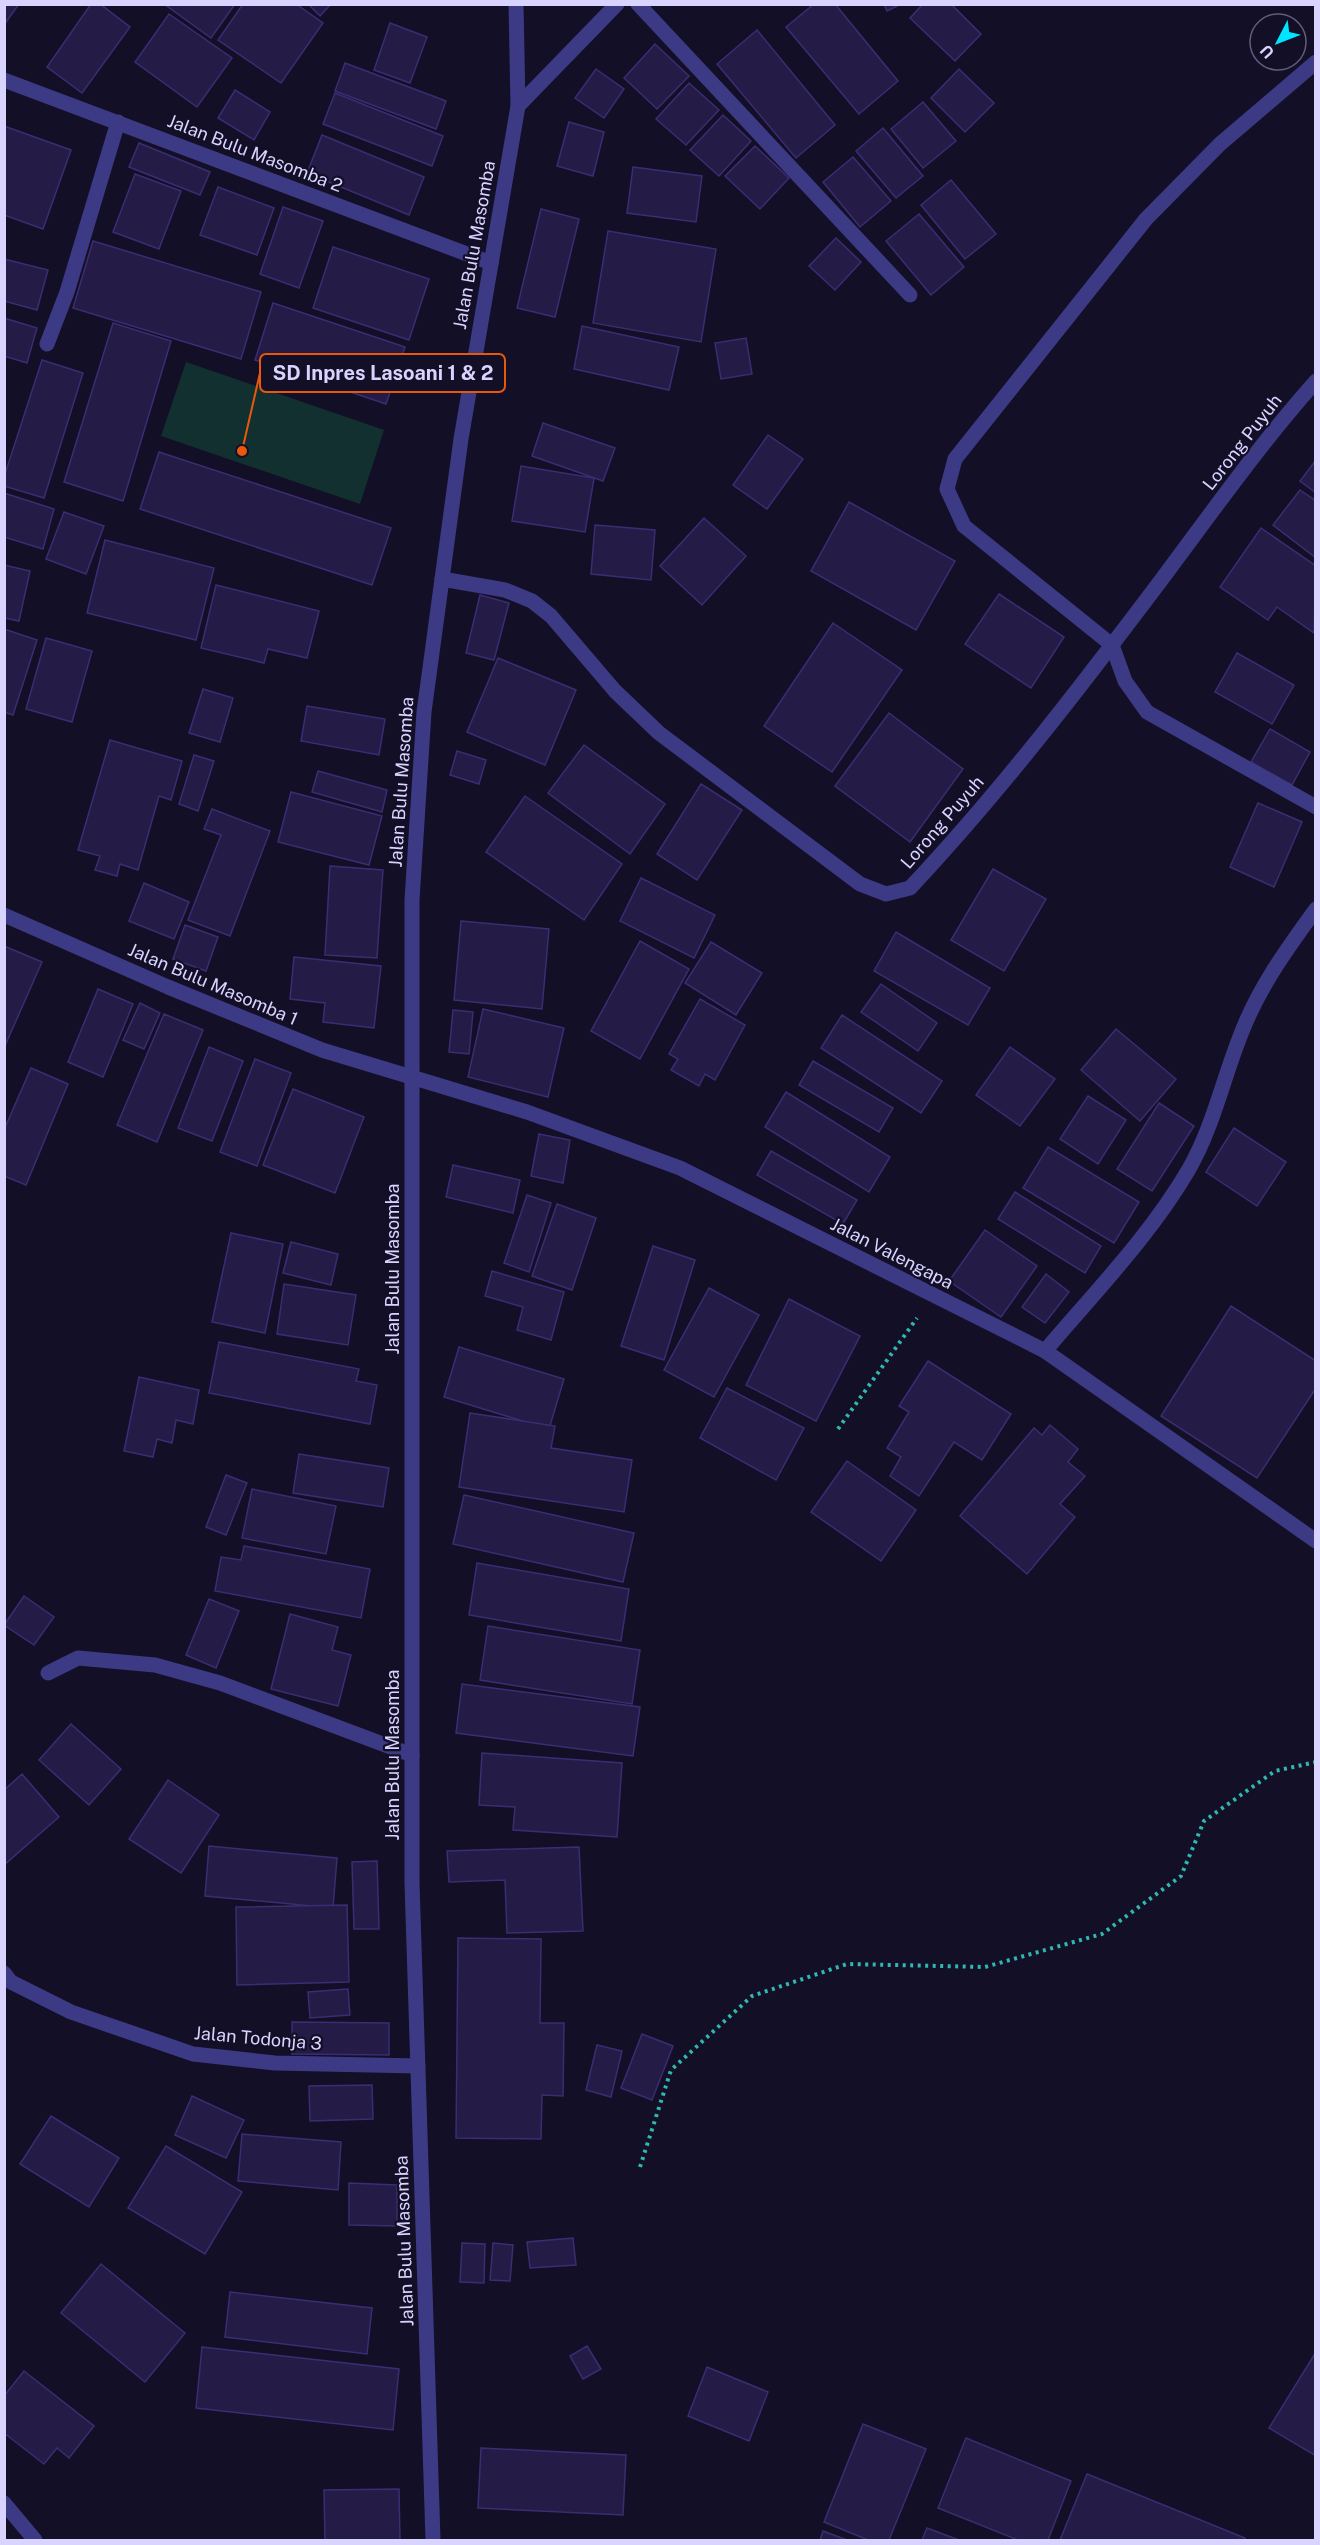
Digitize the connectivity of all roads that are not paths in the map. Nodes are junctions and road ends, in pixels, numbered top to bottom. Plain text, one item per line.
1 (516, 4) edge
2 (617, 4) edge
3 (638, 4) edge
4 (1316, 62) edge
5 (4, 80) edge
6 (518, 106) junction
7 (118, 122) junction
8 (491, 263) junction
9 (910, 294) dead end
10 (47, 344) dead end
11 (1316, 381) edge
12 (442, 579) junction
13 (1112, 645) junction
14 (1316, 807) edge
15 (1316, 909) edge
16 (4, 915) edge
17 (411, 1077) junction
18 (1045, 1352) junction
19 (1316, 1541) edge
20 (48, 1673) dead end
21 (412, 1755) junction
22 (4, 1973) edge
23 (418, 2066) junction
24 (4, 2503) edge
25 (35, 2541) edge
26 (433, 2541) edge

1 - 6 street, Jalan Bulu Masomba
2 - 6 street
3 - 9 street
4 - 13 street
5 - 7 street, Jalan Bulu Masomba 2
6 - 8 street, Jalan Bulu Masomba
7 - 8 street, Jalan Bulu Masomba 2
7 - 10 street
8 - 12 street, Jalan Bulu Masomba
11 - 13 street, Lorong Puyuh
12 - 13 street, Lorong Puyuh
12 - 17 street, Jalan Bulu Masomba
13 - 14 street
15 - 18 street
16 - 17 street, Jalan Bulu Masomba 1
17 - 18 street, Jalan Valengapa
17 - 21 street, Jalan Bulu Masomba
18 - 19 street, Jalan Valengapa
20 - 21 street
21 - 23 street, Jalan Bulu Masomba
22 - 23 street, Jalan Todonja 3
23 - 26 street, Jalan Bulu Masomba
24 - 25 street

